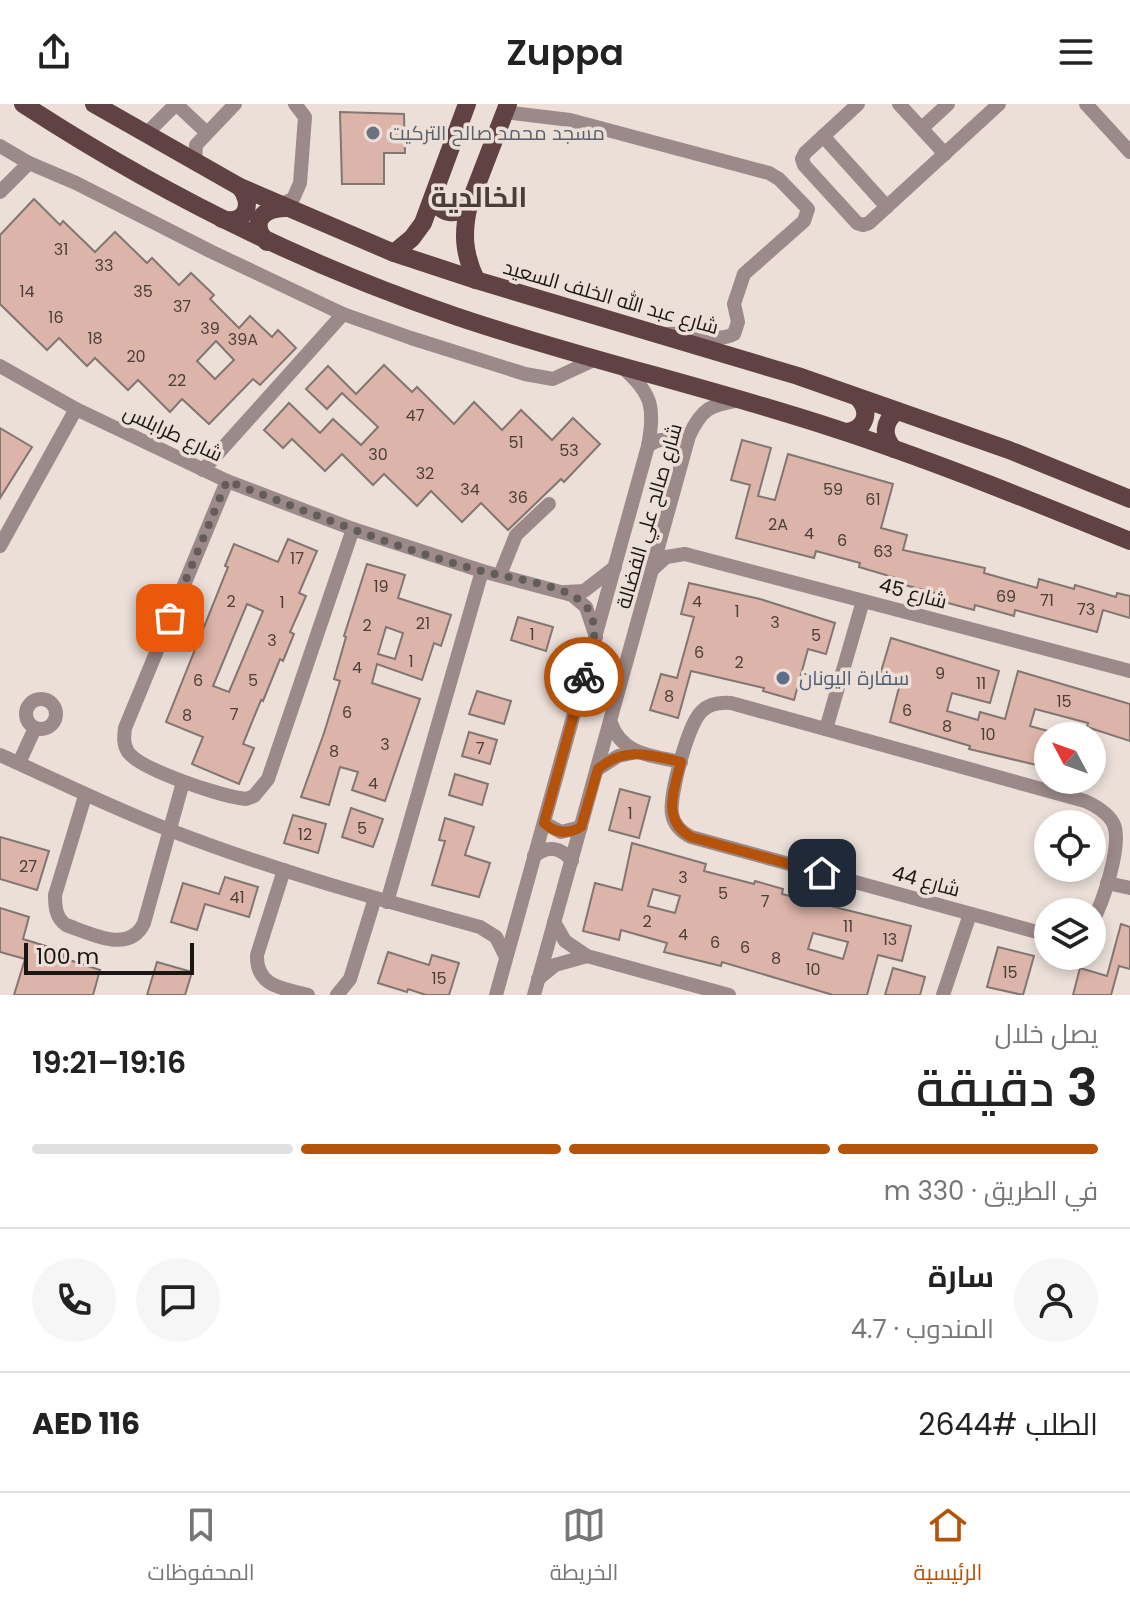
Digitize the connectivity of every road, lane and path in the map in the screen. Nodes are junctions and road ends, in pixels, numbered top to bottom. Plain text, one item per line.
1 (23, 104) edge
2 (94, 104) edge
3 (176, 104) edge
4 (235, 104) edge
5 (295, 104) edge
6 (467, 104) edge
7 (858, 104) edge
8 (901, 104) edge
9 (948, 104) edge
10 (999, 104) edge
11 (1086, 104) edge
12 (506, 108) edge
13 (922, 128) junction
14 (206, 132) junction
15 (146, 134) junction
16 (823, 136) junction
17 (0, 146) edge
18 (1130, 152) edge
19 (945, 154) junction
20 (195, 162) junction
21 (29, 163) junction
22 (240, 187) junction
23 (0, 192) edge
24 (433, 198) junction
25 (469, 205) junction
26 (283, 207) junction
27 (887, 207) junction
28 (219, 218) junction
29 (267, 242) junction
30 (394, 253) junction
31 (476, 280) junction
32 (343, 314) junction
33 (662, 335) junction
34 (596, 359) junction
35 (0, 366) edge
36 (620, 366) junction
37 (741, 399) junction
38 (859, 399) junction
39 (76, 409) junction
40 (897, 411) junction
41 (847, 432) junction
42 (648, 446) junction
43 (894, 449) junction
44 (684, 452) junction
45 (203, 470) junction
46 (227, 481) junction
47 (1130, 499) edge
48 (549, 504) dead end
49 (665, 525) junction
50 (353, 529) junction
51 (1130, 541) edge
52 (0, 546) edge
53 (685, 554) junction
54 (615, 567) junction
55 (654, 569) junction
56 (482, 571) junction
57 (500, 575) junction
58 (564, 592) junction
59 (863, 601) junction
60 (596, 637) junction
61 (1130, 671) edge
62 (611, 723) junction
63 (35, 728) dead end
64 (826, 729) junction
65 (637, 752) junction
66 (0, 755) edge
67 (681, 762) junction
68 (19, 763) junction
69 (598, 769) junction
70 (183, 782) junction
71 (85, 796) junction
72 (544, 823) junction
73 (581, 827) junction
74 (169, 830) junction
75 (534, 856) junction
76 (572, 861) junction
77 (284, 870) junction
78 (1107, 883) junction
79 (1130, 888) edge
80 (1101, 898) edge
81 (381, 900) junction
82 (519, 909) junction
83 (970, 914) junction
84 (554, 922) junction
85 (480, 927) junction
86 (1034, 931) edge
87 (587, 956) junction
88 (506, 957) junction
89 (538, 979) junction
90 (308, 995) edge
91 (337, 995) edge
92 (496, 995) edge
93 (534, 995) edge
94 (729, 995) edge
95 (943, 995) edge

1 - 28 main road
2 - 15 main road, شارع عبد الله الخلف السعيد
3 - 14 street
3 - 15 street
4 - 14 street
5 - 26 street
6 - 24 main road
7 - 16 street
8 - 13 street
9 - 13 street
10 - 19 street
11 - 18 street
12 - 25 main road
12 - 33 street
13 - 19 street
14 - 20 street
15 - 20 main road, شارع عبد الله الخلف السعيد
16 - 27 street
16 - 27 street
17 - 21 street
19 - 27 street
20 - 22 main road, شارع عبد الله الخلف السعيد
21 - 23 street
21 - 32 street
22 - 26 main road, شارع عبد الله الخلف السعيد
22 - 28 main road
24 - 25 main road
24 - 30 main road
25 - 31 main road
26 - 29 main road
26 - 30 main road, شارع عبد الله الخلف السعيد
28 - 29 main road
29 - 34 main road
30 - 31 main road, شارع عبد الله الخلف السعيد
31 - 33 main road, شارع عبد الله الخلف السعيد
32 - 34 street
32 - 45 street
33 - 38 main road, شارع عبد الله الخلف السعيد
34 - 36 main road
35 - 39 street, شارع طرابلس
36 - 37 main road
36 - 42 street, شارع صالح علي الفضالة
37 - 41 main road
37 - 44 street, شارع صالح علي الفضالة
38 - 40 main road, شارع عبد الله الخلف السعيد
38 - 41 main road
39 - 45 street, شارع طرابلس
39 - 52 street
40 - 43 main road
40 - 47 main road, شارع عبد الله الخلف السعيد
41 - 43 main road
42 - 44 street
42 - 54 street, شارع صالح علي الفضالة
43 - 51 main road
44 - 49 street, شارع صالح علي الفضالة
45 - 46 street, شارع طرابلس
46 - 50 street, شارع طرابلس
46 - 70 street
48 - 57 street
49 - 53 street
49 - 55 street, شارع صالح علي الفضالة
50 - 56 street, شارع طرابلس
50 - 70 street
53 - 55 street
53 - 59 street, شارع 45
54 - 58 street
54 - 60 street, شارع صالح علي الفضالة
55 - 62 street, شارع صالح علي الفضالة
56 - 57 street, شارع طرابلس
56 - 81 street
57 - 58 street, شارع طرابلس
58 - 60 street
59 - 61 street, شارع 45
59 - 64 street
60 - 72 street, شارع صالح علي الفضالة
62 - 65 street
62 - 69 street, شارع صالح علي الفضالة
63 - 68 street
64 - 67 street, شارع 44
64 - 78 street, شارع 44
65 - 67 street
65 - 69 street
66 - 68 street
67 - 83 street, شارع 44
68 - 71 street
69 - 73 street, شارع صالح علي الفضالة
70 - 74 street
71 - 74 street
71 - 74 street
72 - 73 street
72 - 75 street, شارع صالح علي الفضالة
73 - 76 street, شارع صالح علي الفضالة
74 - 77 street
75 - 76 street
75 - 82 street, شارع صالح علي الفضالة
76 - 84 street, شارع صالح علي الفضالة
77 - 81 street
77 - 90 street
78 - 79 street
78 - 80 street, شارع 44
81 - 85 street
81 - 91 street
82 - 85 street
82 - 88 street, شارع صالح علي الفضالة
83 - 86 street, شارع 44
83 - 95 street
84 - 87 street
84 - 89 street, شارع صالح علي الفضالة
85 - 88 street
87 - 89 street
87 - 94 street
88 - 92 street, شارع صالح علي الفضالة
89 - 93 street, شارع صالح علي الفضالة

